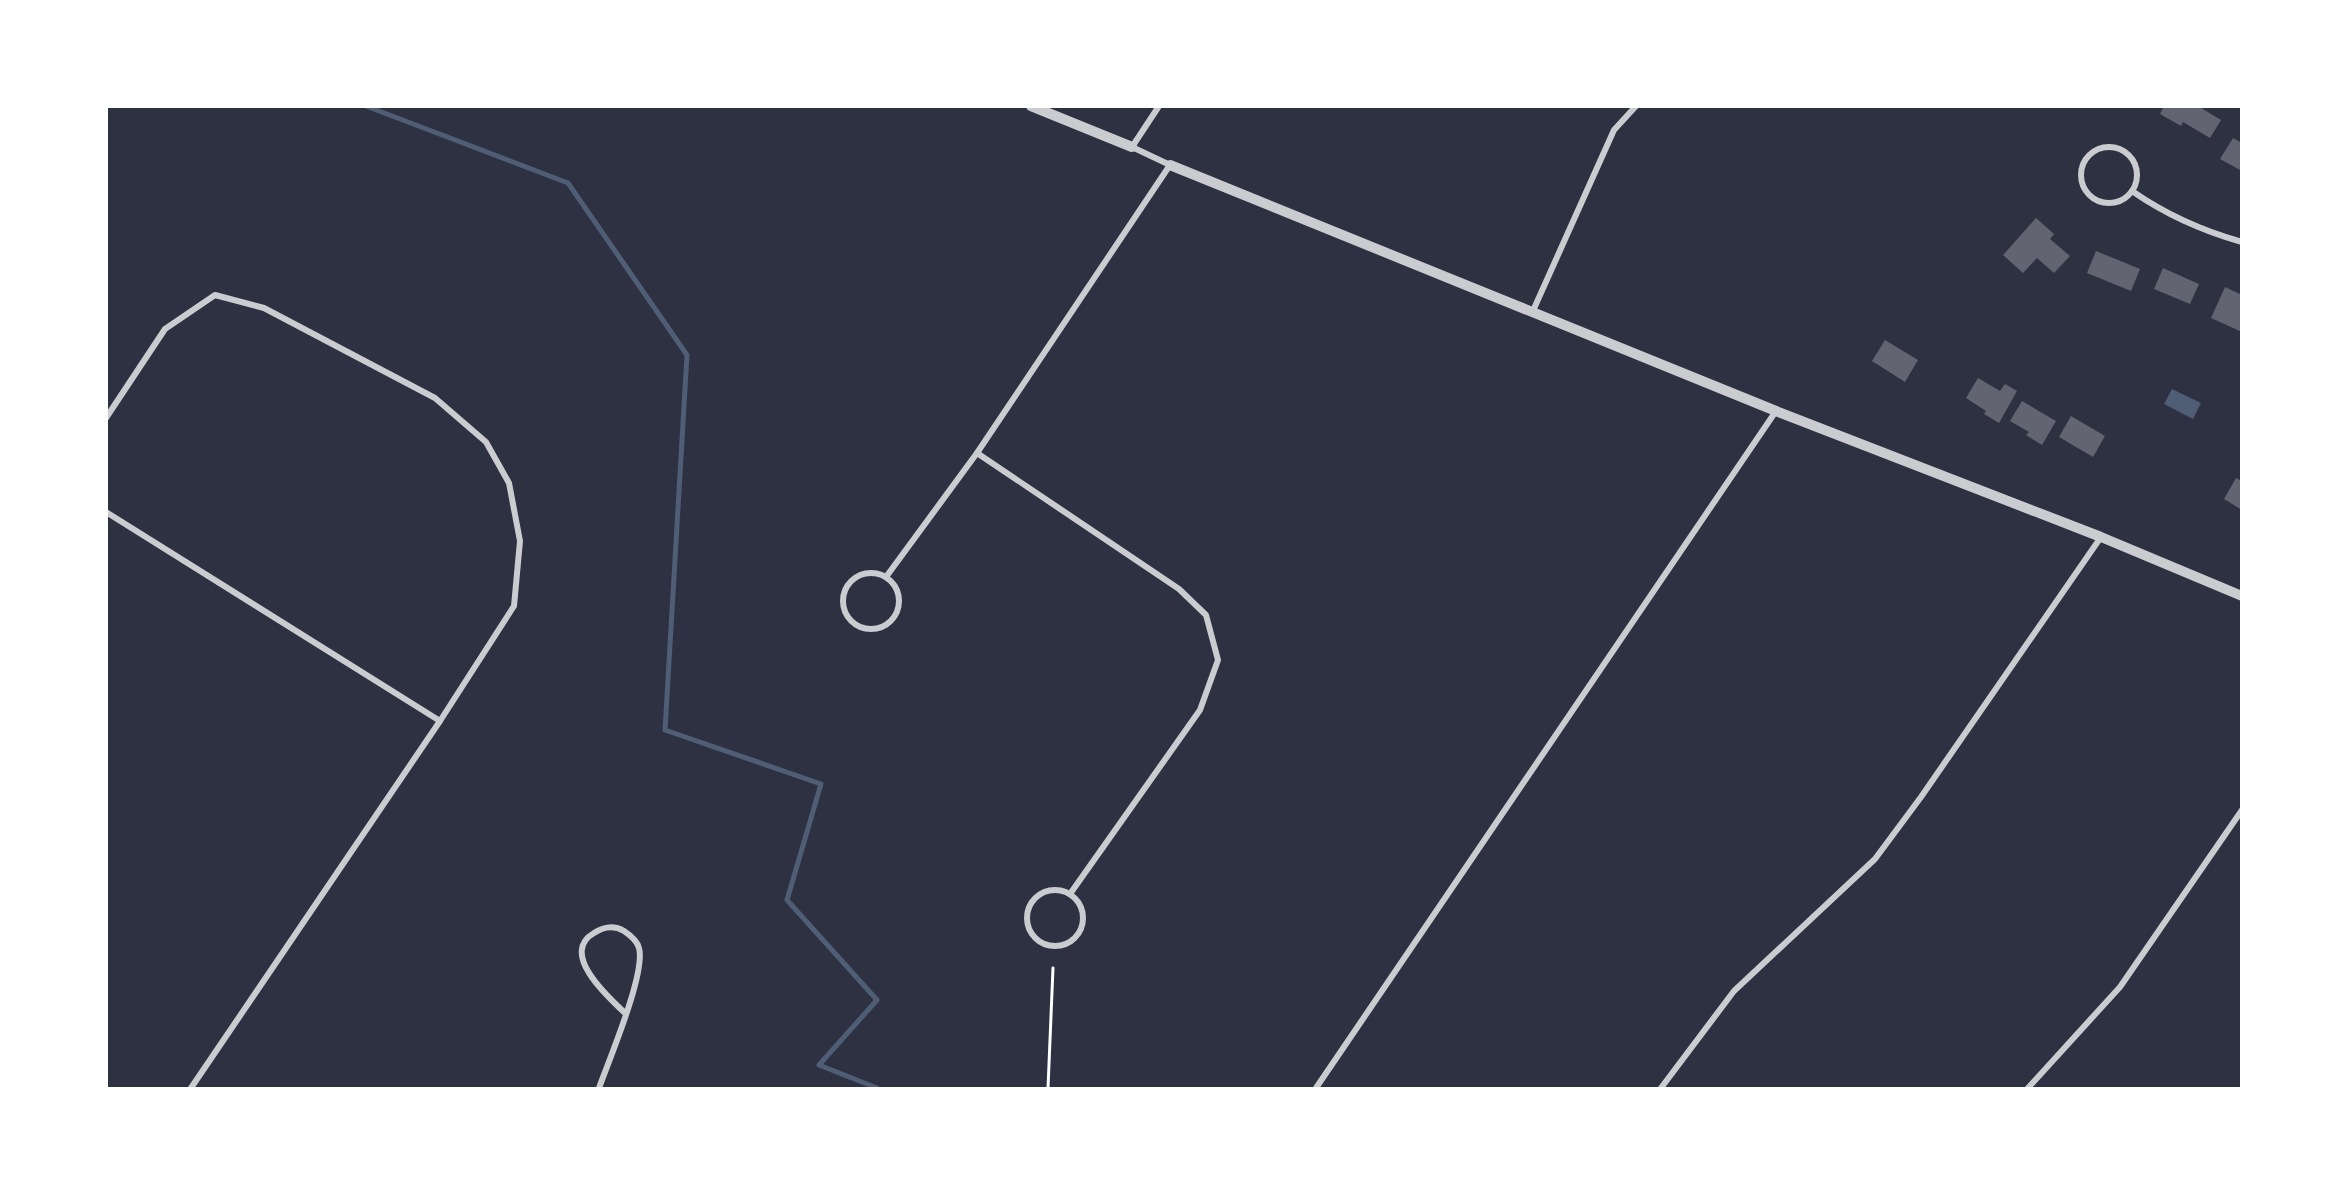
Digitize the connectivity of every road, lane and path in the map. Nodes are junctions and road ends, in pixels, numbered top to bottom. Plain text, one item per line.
1 (1031, 106) edge
2 (1159, 106) edge
3 (1636, 106) edge
4 (1132, 147) junction
5 (1170, 165) junction
6 (2132, 191) junction
7 (2241, 242) edge
8 (1532, 313) junction
9 (1776, 411) junction
10 (106, 418) edge
11 (977, 453) junction
12 (106, 512) edge
13 (2101, 537) junction
14 (886, 578) junction
15 (2241, 596) edge
16 (440, 722) junction
17 (2241, 810) edge
18 (1070, 894) junction
19 (1053, 968) dead end
20 (625, 1013) junction
21 (191, 1089) edge
22 (600, 1089) edge
23 (1048, 1089) edge
24 (1316, 1089) edge
25 (1661, 1089) edge
26 (2028, 1089) edge

1 - 4 street
2 - 4 street
3 - 8 street
4 - 5 street
5 - 8 street
5 - 11 street
6 - 6 street
6 - 7 street
8 - 9 street
9 - 13 street
9 - 24 street
10 - 16 street
11 - 14 street
11 - 18 street
12 - 16 street
13 - 15 street
13 - 25 street
14 - 14 street
16 - 21 street
17 - 26 street
18 - 18 street
19 - 23 path
20 - 20 street
20 - 22 street

